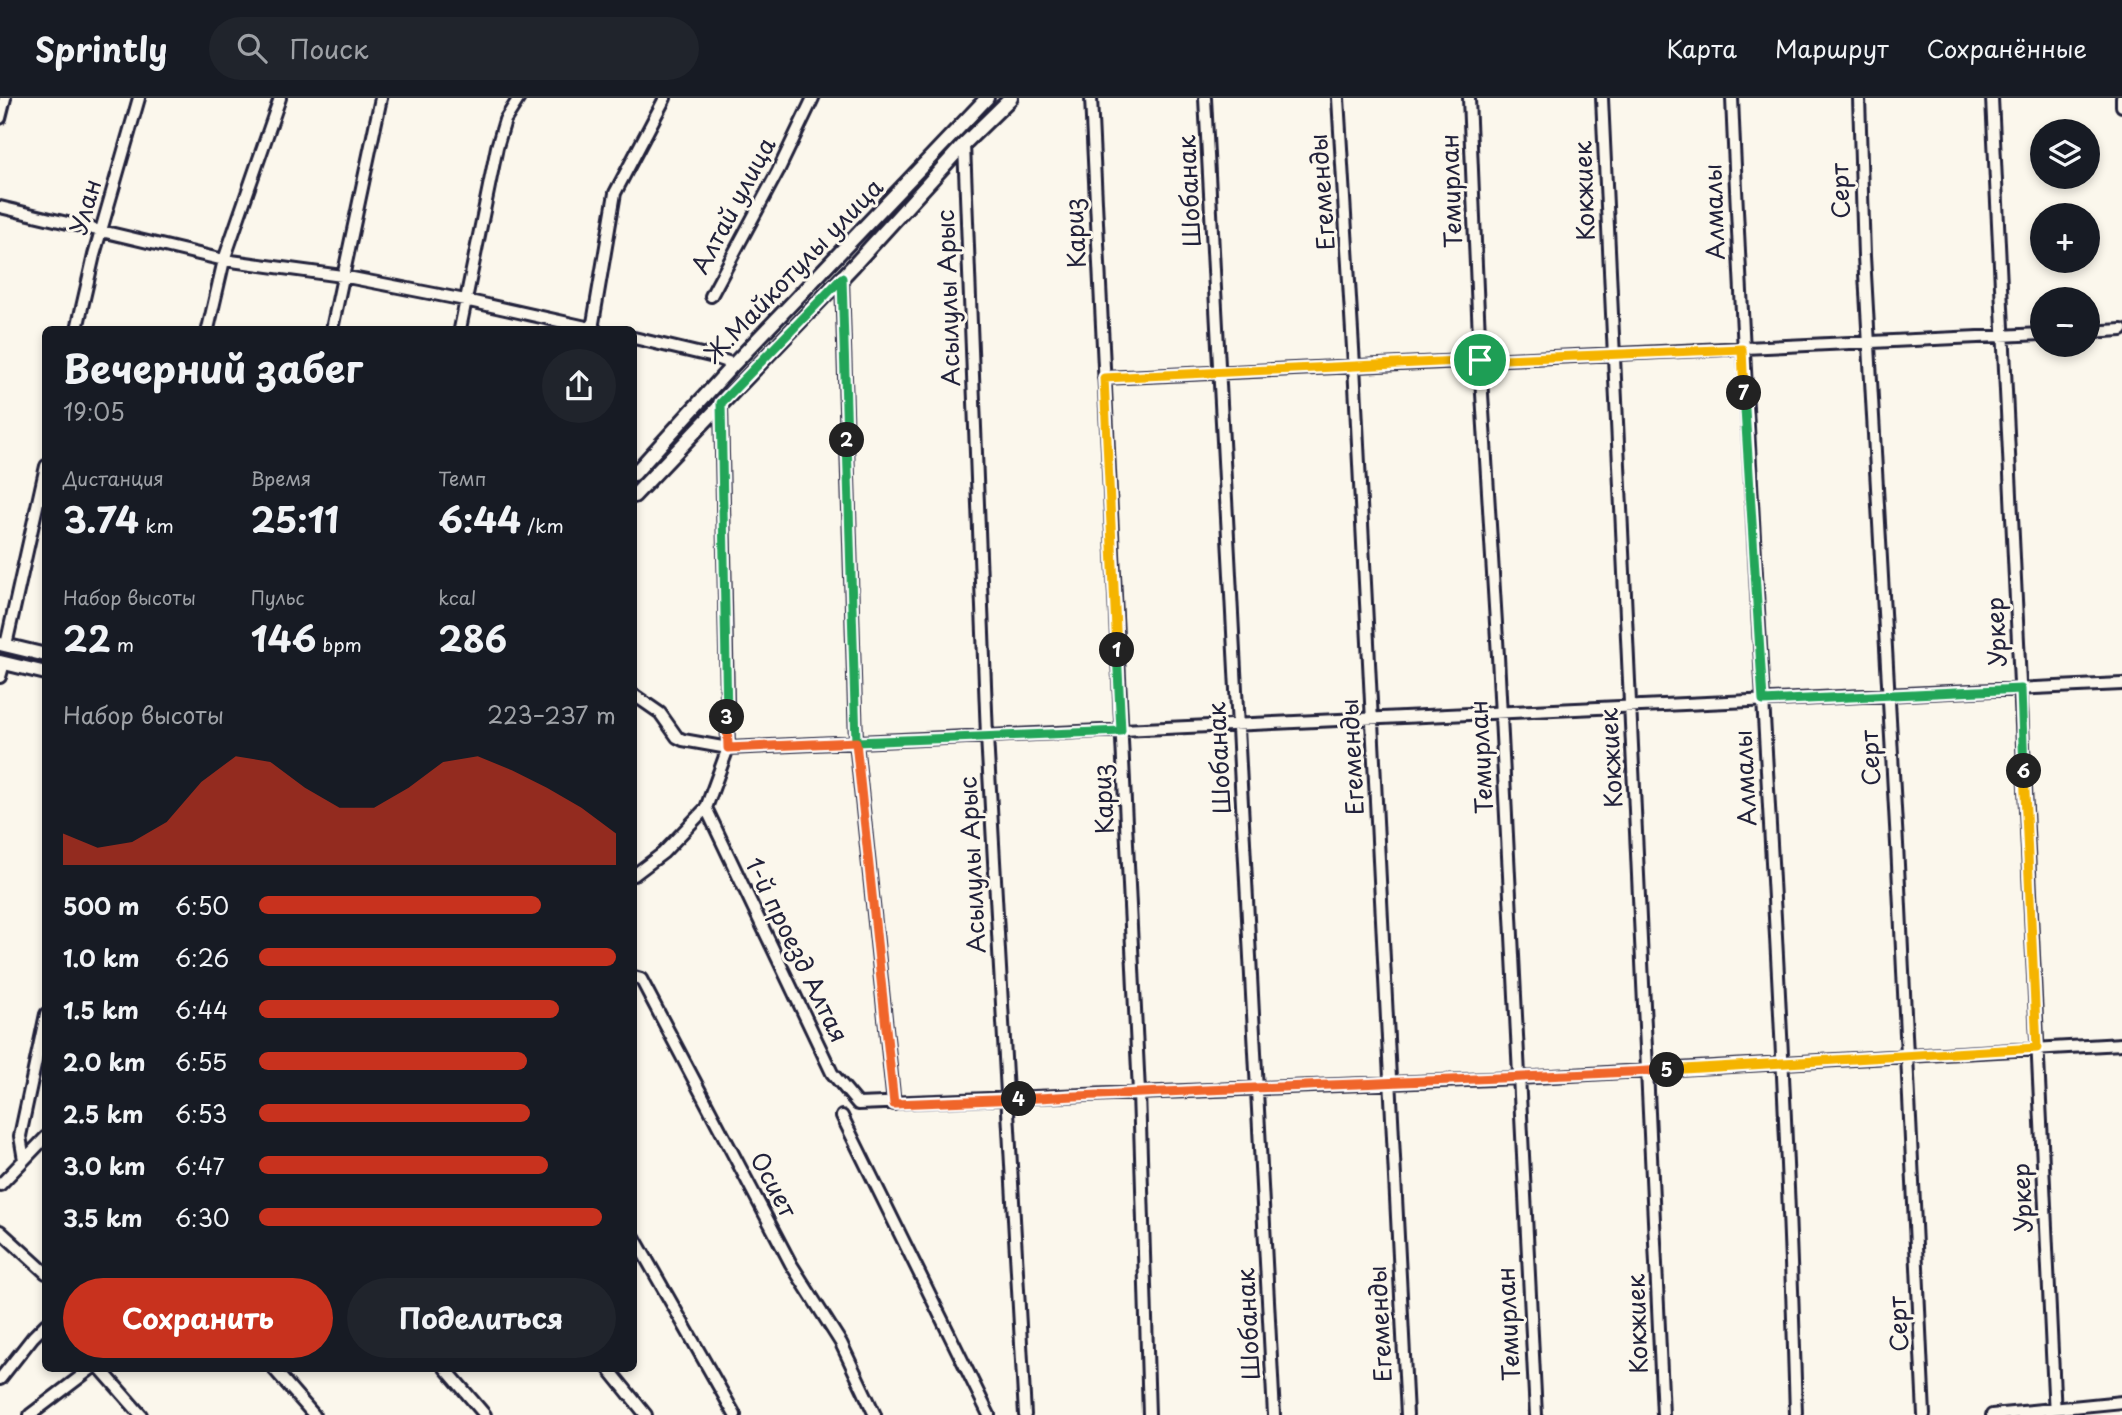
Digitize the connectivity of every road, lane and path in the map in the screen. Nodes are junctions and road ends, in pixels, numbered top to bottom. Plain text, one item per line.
1 (5, 98) edge
2 (139, 98) edge
3 (280, 98) edge
4 (381, 98) edge
5 (519, 98) edge
6 (665, 98) edge
7 (813, 98) edge
8 (987, 98) edge
9 (1011, 98) edge
10 (1091, 98) edge
11 (1205, 98) edge
12 (1338, 98) edge
13 (1469, 98) edge
14 (1602, 98) edge
15 (1732, 98) edge
16 (1859, 98) edge
17 (1992, 98) edge
18 (2122, 98) edge
19 (2122, 106) edge
20 (0, 118) edge
21 (964, 144) junction
22 (0, 207) edge
23 (101, 232) junction
24 (224, 260) junction
25 (342, 276) junction
26 (842, 278) junction
27 (711, 296) dead end
28 (466, 300) junction
29 (78, 326) edge
30 (209, 326) edge
31 (333, 326) edge
32 (461, 326) edge
33 (580, 326) edge
34 (593, 326) edge
35 (2122, 330) edge
36 (2100, 331) edge
37 (2030, 335) edge
38 (2003, 336) junction
39 (637, 339) edge
40 (1868, 343) junction
41 (1742, 349) junction
42 (1613, 355) junction
43 (1480, 360) junction
44 (734, 364) junction
45 (1354, 365) junction
46 (1221, 372) junction
47 (1104, 378) junction
48 (721, 403) junction
49 (655, 450) junction
50 (667, 461) junction
51 (637, 471) edge
52 (42, 483) edge
53 (637, 493) edge
54 (3, 644) edge
55 (42, 654) edge
56 (2, 662) edge
57 (42, 672) edge
58 (0, 677) edge
59 (2122, 684) edge
60 (2021, 689) junction
61 (1889, 695) junction
62 (637, 697) edge
63 (1763, 701) junction
64 (1631, 707) junction
65 (1501, 714) junction
66 (1373, 720) junction
67 (1239, 725) junction
68 (1121, 731) junction
69 (987, 736) junction
70 (856, 742) junction
71 (728, 748) junction
72 (706, 808) junction
73 (637, 869) edge
74 (637, 978) edge
75 (42, 1033) edge
76 (2122, 1044) edge
77 (2037, 1048) junction
78 (1907, 1056) junction
79 (1780, 1063) junction
80 (1649, 1071) junction
81 (1518, 1078) junction
82 (1390, 1083) junction
83 (1258, 1088) junction
84 (1139, 1092) junction
85 (1007, 1099) junction
86 (894, 1104) junction
87 (842, 1116) dead end
88 (42, 1141) edge
89 (24, 1160) junction
90 (0, 1185) edge
91 (0, 1231) edge
92 (637, 1242) edge
93 (42, 1269) edge
94 (42, 1328) edge
95 (87, 1372) edge
96 (103, 1372) edge
97 (276, 1372) edge
98 (447, 1372) edge
99 (611, 1372) edge
100 (0, 1379) edge
101 (2122, 1402) edge
102 (2055, 1412) edge
103 (30, 1415) edge
104 (141, 1415) edge
105 (314, 1415) edge
106 (485, 1415) edge
107 (646, 1415) edge
108 (735, 1415) edge
109 (875, 1415) edge
110 (989, 1415) edge
111 (1025, 1415) edge
112 (1149, 1415) edge
113 (1274, 1415) edge
114 (1407, 1415) edge
115 (1536, 1415) edge
116 (1663, 1415) edge
117 (1796, 1415) edge
118 (1924, 1415) edge
119 (1992, 1415) edge

1 - 20 street
2 - 23 street, Улан
3 - 24 street
4 - 25 street
5 - 28 street
6 - 34 street
7 - 27 street, Алтай улица
8 - 44 street, Ж.Майкотулы улица
9 - 21 street, Ж.Майкотулы улица
10 - 47 street, Кариз
11 - 46 street, Шобанак
12 - 45 street, Егеменды
13 - 43 street, Темирлан
14 - 42 street, Кокжиек
15 - 41 street, Алмалы
16 - 40 street, Серт
17 - 38 street, Уркер
18 - 19 street
21 - 26 street, Ж.Майкотулы улица
21 - 69 street, Асылулы Арыс
22 - 23 street
23 - 24 street
23 - 29 street, Улан
24 - 25 street
24 - 30 street
25 - 28 street
25 - 31 street
26 - 48 street, Ж.Майкотулы улица
26 - 70 street
28 - 32 street
28 - 33 street
35 - 36 street
37 - 38 street
38 - 40 street
38 - 60 street, Уркер
39 - 44 street
40 - 41 street
40 - 61 street, Серт
41 - 42 street
41 - 63 street, Алмалы
42 - 43 street
42 - 64 street, Кокжиек
43 - 45 street
43 - 65 street, Темирлан
44 - 49 street, Ж.Майкотулы улица
45 - 46 street
45 - 66 street, Егеменды
46 - 47 street
46 - 67 street, Шобанак
47 - 68 street, Кариз
48 - 50 street, Ж.Майкотулы улица
48 - 71 street
49 - 50 street
49 - 51 street, Ж.Майкотулы улица
50 - 53 street, Ж.Майкотулы улица
52 - 54 street
54 - 55 street
56 - 57 street
56 - 58 street
59 - 60 street
60 - 61 street
60 - 77 street, Уркер
61 - 63 street
61 - 78 street, Серт
62 - 71 street
63 - 64 street
63 - 79 street, Алмалы
64 - 65 street
64 - 80 street, Кокжиек
65 - 66 street
65 - 81 street, Темирлан
66 - 67 street
66 - 82 street, Егеменды
67 - 68 street
67 - 83 street, Шобанак
68 - 69 street
68 - 84 street, Кариз
69 - 70 street
69 - 85 street, Асылулы Арыс
70 - 71 street
70 - 86 street
71 - 72 street
72 - 73 street
72 - 86 street, 1-й проезд Алтая
74 - 109 street, Осиет
75 - 89 street
76 - 77 street
77 - 78 street
77 - 102 street, Уркер
78 - 79 street
78 - 118 street, Серт
79 - 80 street
79 - 117 street, Алмалы
80 - 81 street
80 - 116 street, Кокжиек
81 - 82 street
81 - 115 street, Темирлан
82 - 83 street
82 - 114 street, Егеменды
83 - 84 street
83 - 113 street, Шобанак
84 - 85 street
84 - 112 street, Кариз
85 - 86 street
85 - 111 street, Асылулы Арыс
87 - 110 street
88 - 89 street
89 - 90 street
91 - 93 street
92 - 108 street
94 - 100 street
95 - 103 street
96 - 104 street
97 - 105 street
98 - 106 street
99 - 107 street
101 - 102 street
102 - 119 street

